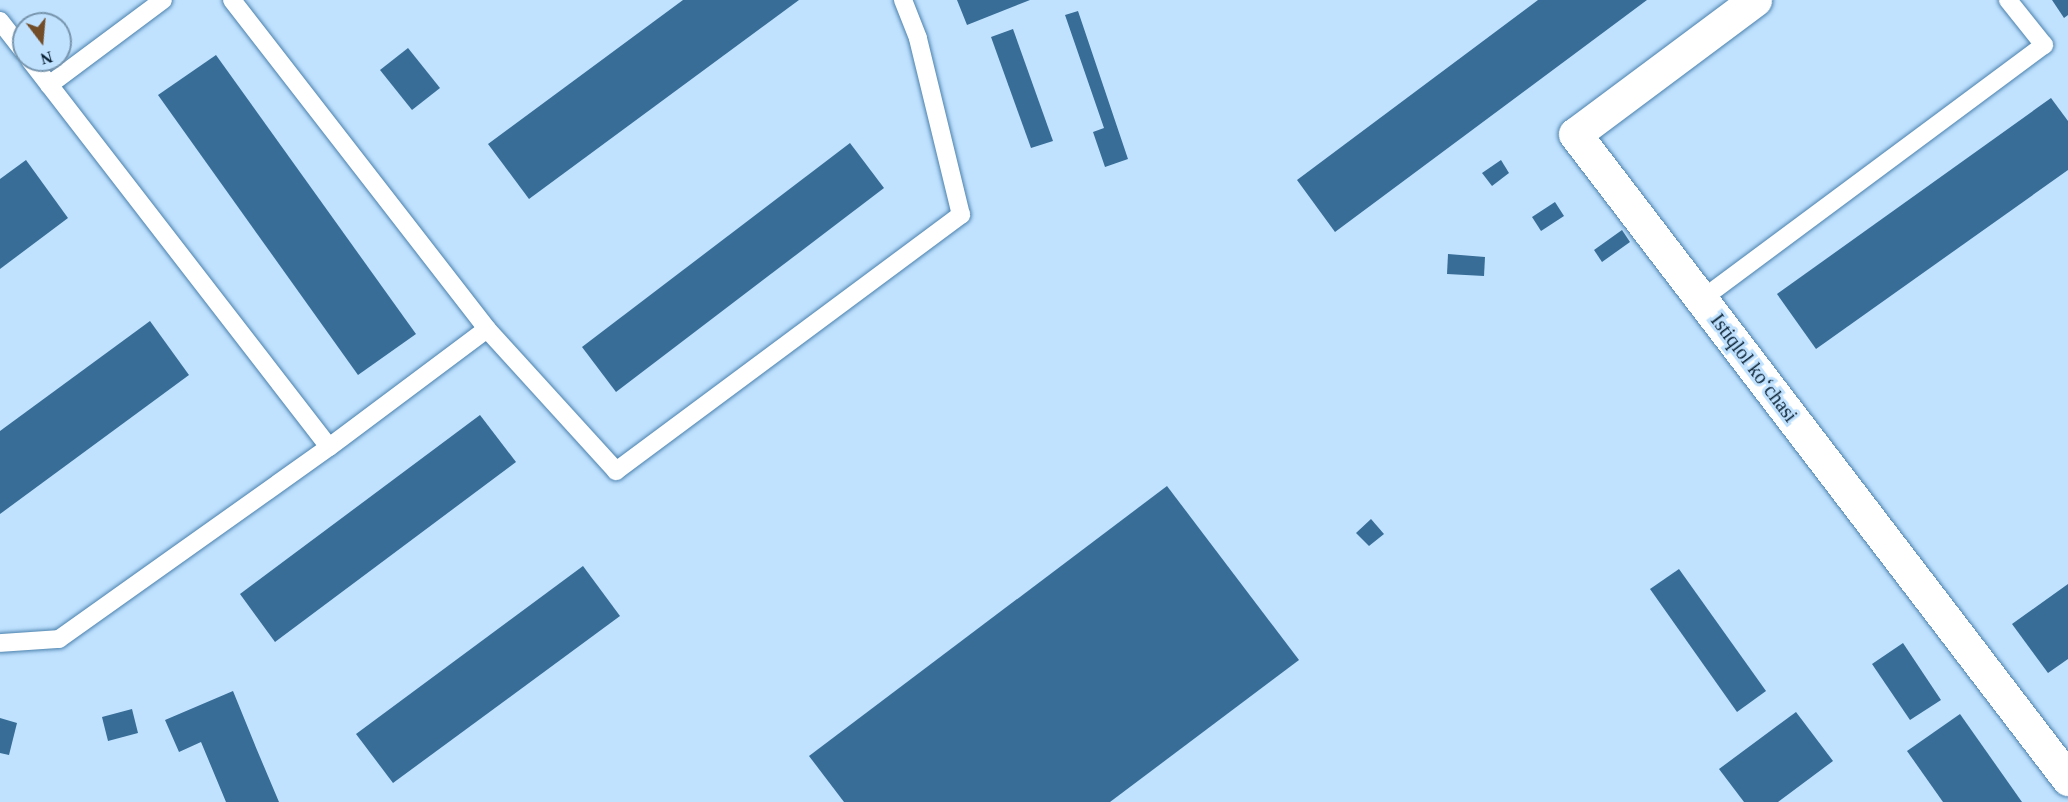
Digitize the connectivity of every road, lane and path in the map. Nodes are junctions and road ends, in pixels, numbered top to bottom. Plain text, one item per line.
1 (163, 0) edge
2 (232, 0) edge
3 (903, 0) edge
4 (1755, 0) edge
5 (2008, 0) edge
6 (0, 21) edge
7 (12, 36) edge
8 (39, 72) edge
9 (49, 85) junction
10 (1701, 299) junction
11 (488, 329) junction
12 (329, 447) junction
13 (0, 643) edge
14 (2068, 779) edge

1 - 9 lane
2 - 11 lane
3 - 11 lane
4 - 10 street, Istiqlol koʻchasi
5 - 10 lane
6 - 7 lane
8 - 9 lane
9 - 12 lane
10 - 14 street, Istiqlol koʻchasi
11 - 12 lane
12 - 13 lane

